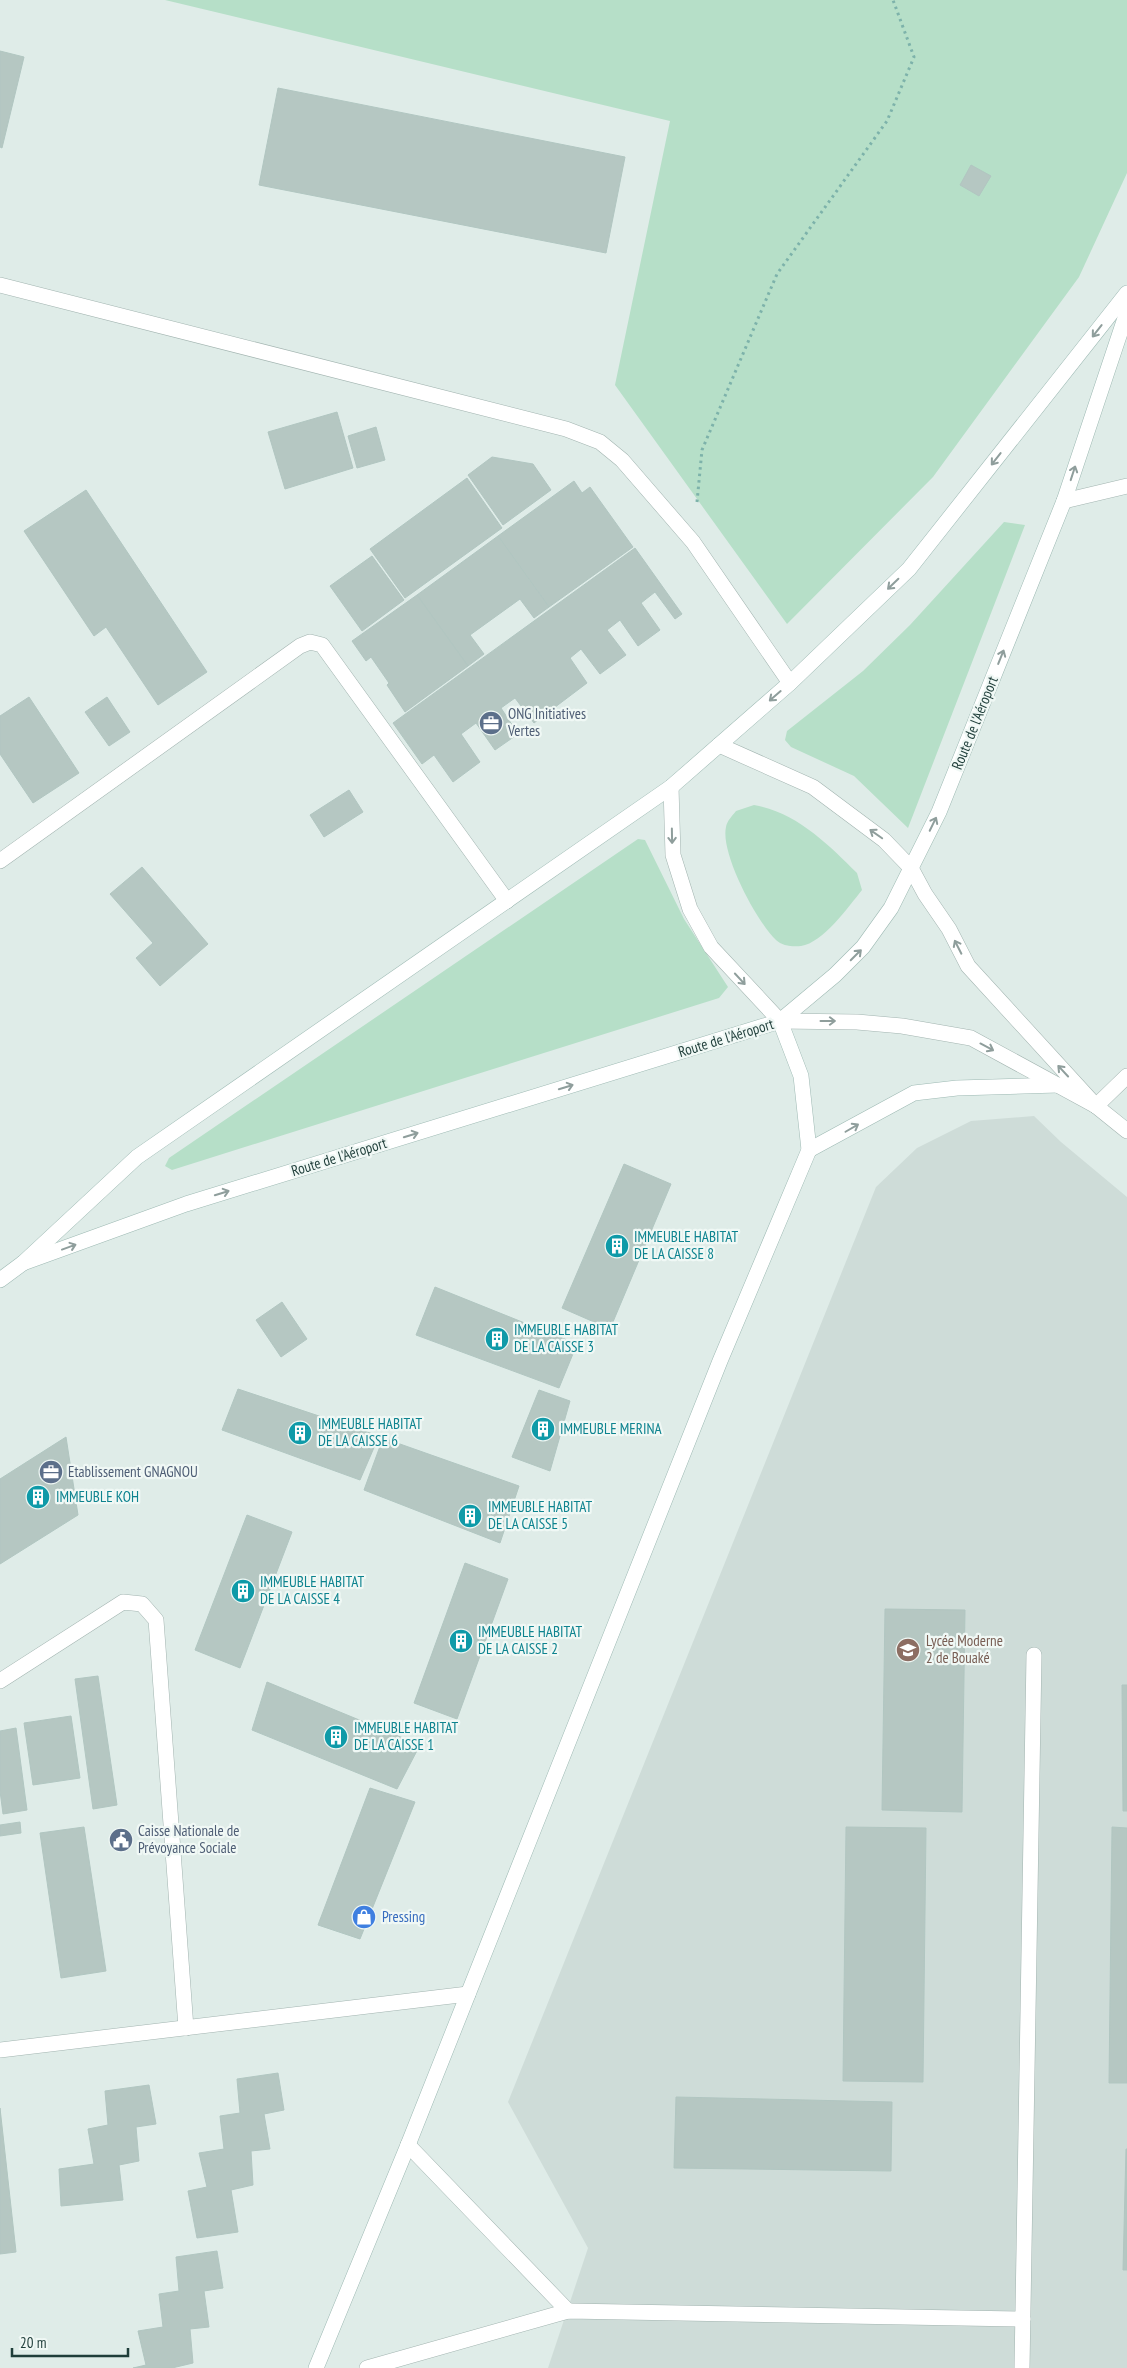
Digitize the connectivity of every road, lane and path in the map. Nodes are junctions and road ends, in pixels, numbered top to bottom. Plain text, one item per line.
1 (893, 0) edge
2 (0, 285) edge
3 (1127, 293) edge
4 (1127, 312) edge
5 (1127, 486) edge
6 (1064, 501) junction
7 (693, 542) junction
8 (790, 683) junction
9 (719, 745) junction
10 (671, 787) junction
11 (0, 861) edge
12 (912, 868) junction
13 (507, 901) junction
14 (780, 1021) junction
15 (1127, 1076) edge
16 (1058, 1085) junction
17 (1096, 1106) junction
18 (1127, 1131) edge
19 (809, 1150) junction
20 (23, 1263) junction
21 (0, 1280) edge
22 (1034, 1655) dead end
23 (0, 1681) edge
24 (468, 1994) junction
25 (186, 2028) junction
26 (0, 2050) edge
27 (408, 2145) junction
28 (568, 2311) junction
29 (1023, 2319) junction
30 (316, 2368) edge
31 (367, 2368) edge
32 (1022, 2368) edge

1 - 7 path
2 - 7 main road
3 -> 8 main road, Route de l'Aéroport
6 -> 4 main road, Route de l'Aéroport
5 - 6 main road
12 -> 6 main road, Route de l'Aéroport
7 - 8 main road
8 -> 9 main road, Route de l'Aéroport
9 - 10 main road, Route de l'Aéroport
12 -> 9 main road
10 - 13 main road, Route de l'Aéroport
10 -> 14 main road
11 - 13 main road
14 -> 12 main road, Route de l'Aéroport
17 -> 12 main road
13 - 20 main road, Route de l'Aéroport
14 -> 16 main road
14 - 19 main road
20 -> 14 main road, Route de l'Aéroport
15 - 17 main road
16 - 17 main road
19 -> 16 main road
17 - 18 main road
19 - 24 main road
20 - 21 main road, Route de l'Aéroport
22 - 29 main road
23 - 25 main road
24 - 25 main road
24 - 27 main road
25 - 26 main road
27 - 28 main road
27 - 30 main road
28 - 29 main road
28 - 31 main road
29 - 32 main road

